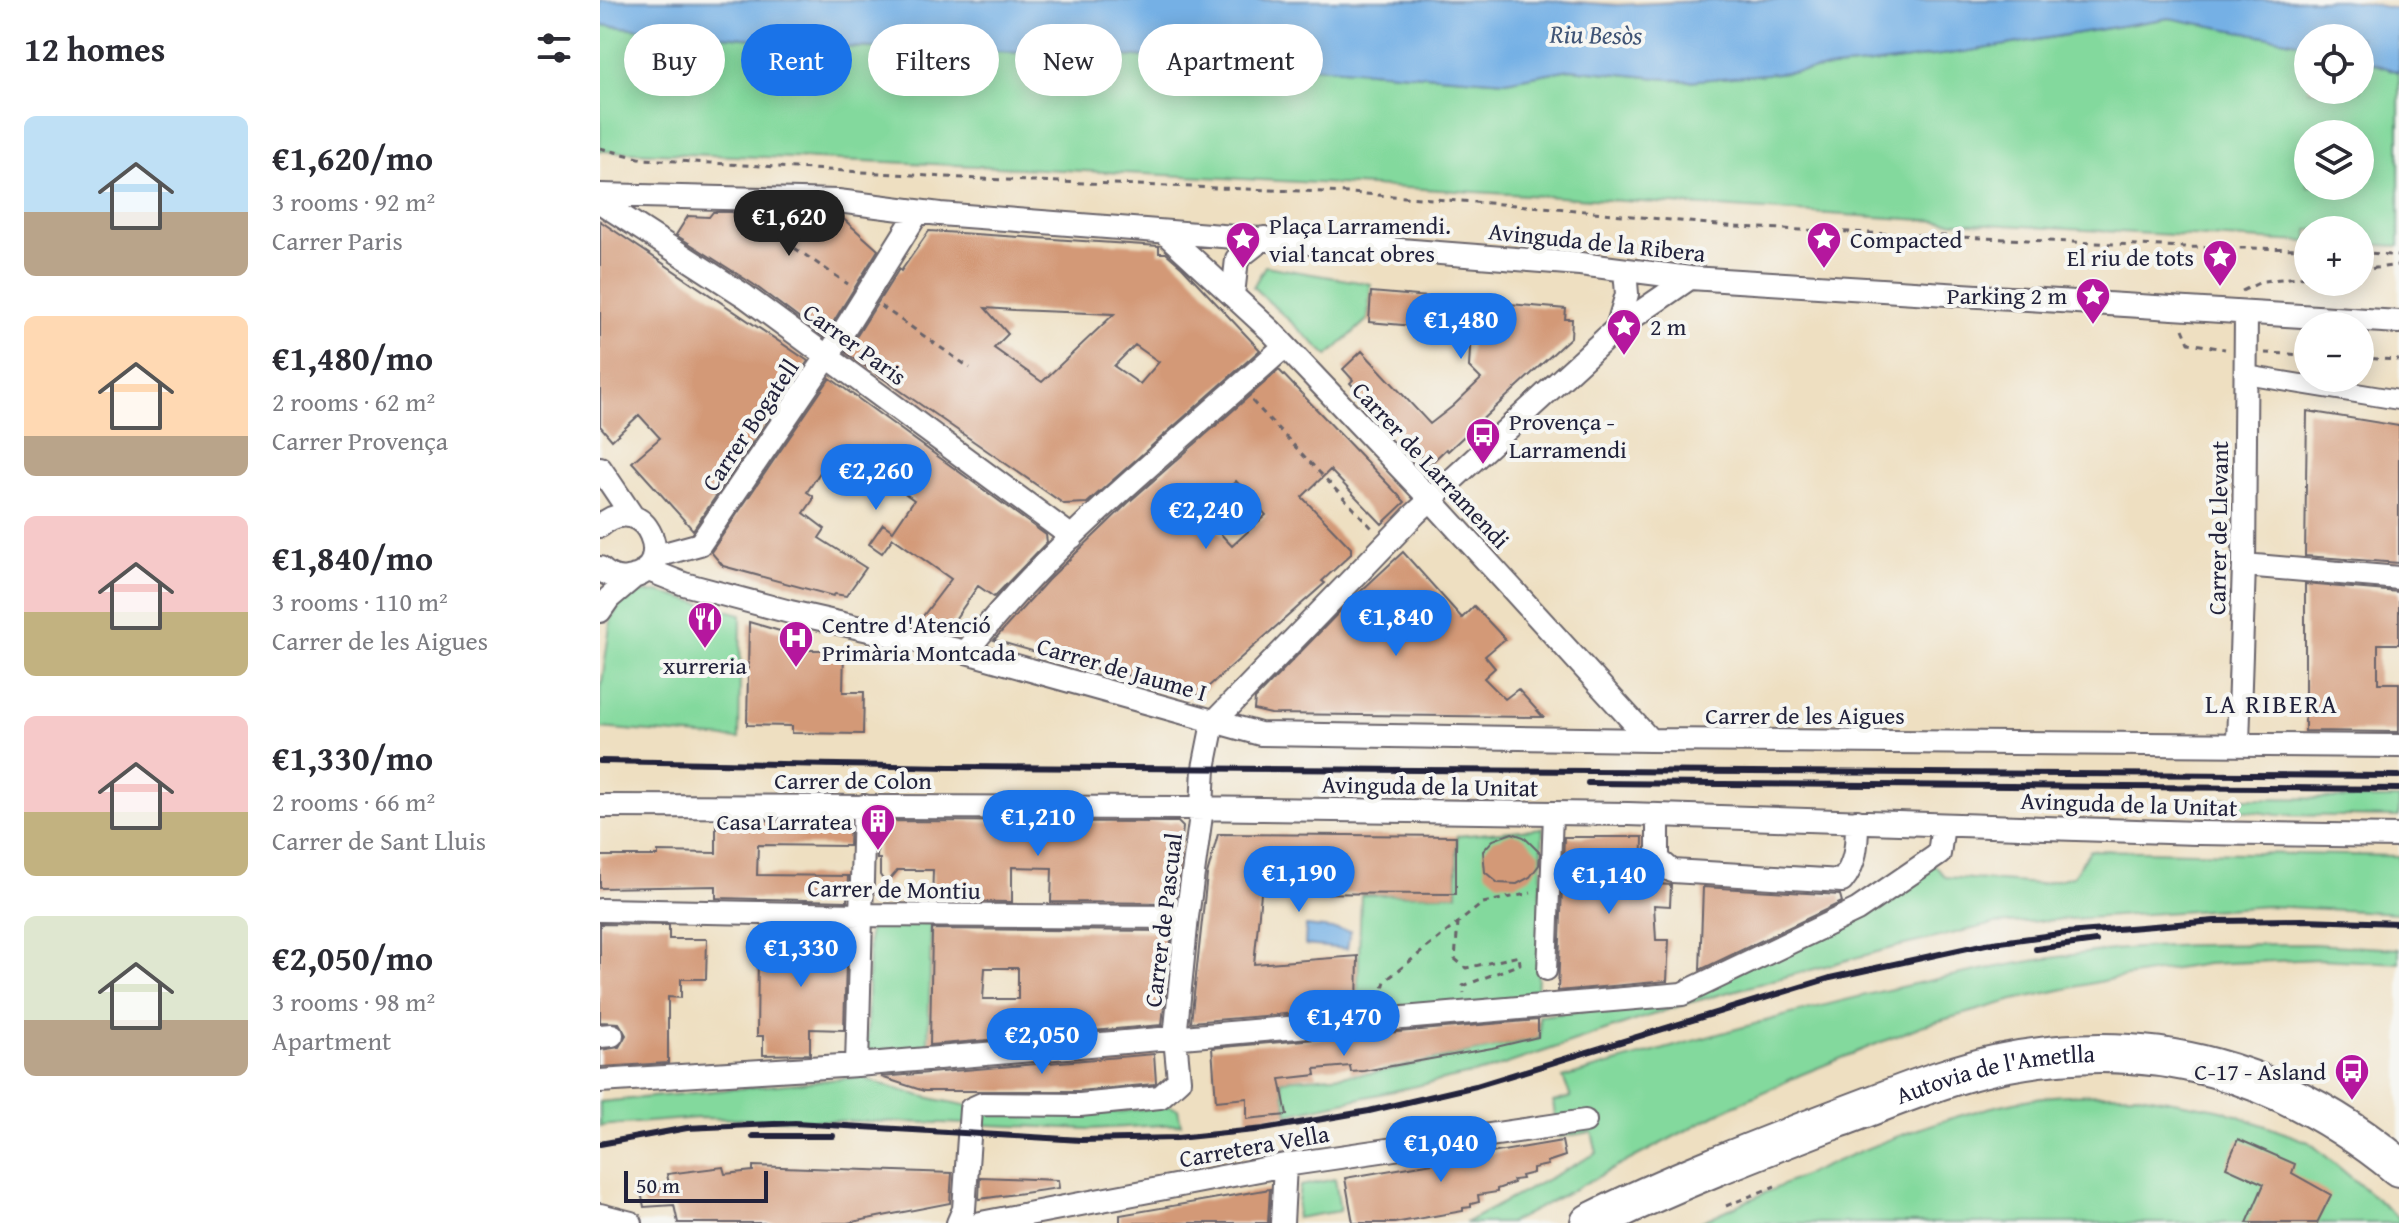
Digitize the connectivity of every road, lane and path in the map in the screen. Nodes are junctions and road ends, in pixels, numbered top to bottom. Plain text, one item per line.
1 (600, 148) edge
2 (600, 195) edge
3 (600, 202) edge
4 (918, 212) junction
5 (1166, 234) junction
6 (1264, 238) junction
7 (2294, 249) edge
8 (2374, 253) edge
9 (2399, 256) edge
10 (2399, 265) edge
11 (2374, 268) edge
12 (1625, 270) junction
13 (1690, 278) junction
14 (2294, 278) edge
15 (1233, 295) junction
16 (2240, 304) junction
17 (2399, 322) edge
18 (1617, 328) junction
19 (1285, 346) junction
20 (828, 356) junction
21 (2374, 359) edge
22 (2399, 360) edge
23 (2246, 375) junction
24 (1239, 387) junction
25 (2399, 400) edge
26 (600, 468) edge
27 (1432, 501) junction
28 (633, 517) junction
29 (601, 521) edge
30 (1072, 537) junction
31 (1387, 543) junction
32 (2244, 565) junction
33 (645, 567) junction
34 (600, 568) edge
35 (2399, 578) edge
36 (600, 611) edge
37 (966, 652) junction
38 (1213, 723) junction
39 (1650, 740) junction
40 (2238, 743) junction
41 (2399, 746) edge
42 (2200, 800) dead end
43 (600, 806) edge
44 (864, 806) junction
45 (1202, 808) junction
46 (2220, 811) dead end
47 (1553, 814) junction
48 (1658, 816) junction
49 (1857, 821) junction
50 (1943, 825) junction
51 (2399, 836) edge
52 (1550, 892) junction
53 (600, 910) edge
54 (861, 915) junction
55 (1187, 917) junction
56 (1458, 923) junction
57 (1547, 971) dead end
58 (1379, 1004) dead end
59 (1466, 1014) junction
60 (1175, 1038) junction
61 (857, 1065) junction
62 (600, 1081) edge
63 (1585, 1121) dead end
64 (1285, 1165) junction
65 (2399, 1167) edge
66 (1775, 1186) dead end
67 (2399, 1196) edge
68 (1726, 1206) dead end
69 (600, 1215) edge
70 (631, 1223) edge
71 (958, 1223) edge
72 (981, 1223) edge
73 (1282, 1223) edge
74 (1590, 1223) edge
75 (1648, 1223) edge

1 - 7 path
2 - 4 street, Avinguda de la Ribera
3 - 20 street, Carrer Paris
4 - 5 street, Avinguda de la Ribera
4 - 20 street, Carrer Bogatell
5 - 6 street, Avinguda de la Ribera
5 - 15 street, Carrer de Larramendi
6 - 12 street, Avinguda de la Ribera
6 - 15 street
8 - 9 path
10 - 11 path
12 - 13 street, Avinguda de la Ribera
12 - 18 street
13 - 16 street, Avinguda de la Ribera
13 - 18 street
14 - 16 path
15 - 19 street, Carrer de Larramendi
16 - 17 street, Avinguda de la Ribera
16 - 23 street, Carrer de Llevant
18 - 27 street
19 - 24 street
19 - 27 street, Carrer de Larramendi
20 - 30 street, Carrer Paris
20 - 33 street, Carrer Bogatell
21 - 22 path
23 - 25 street
23 - 32 street, Carrer de Llevant
24 - 30 street
24 - 31 path
26 - 28 street
27 - 31 street
27 - 39 street, Carrer de Larramendi
28 - 29 street
28 - 33 street
30 - 37 street
31 - 38 street
32 - 35 street
32 - 40 street, Carrer de Llevant
33 - 34 street, Carrer de Jaume I
33 - 36 street
33 - 37 street, Carrer de Jaume I
37 - 38 street, Carrer de Jaume I
38 - 39 street, Carrer de les Aigues
38 - 45 street, Carrer de Pascual
39 - 40 street, Carrer de les Aigues
40 - 41 street, Carrer de les Aigues
42 - 46 path
43 - 44 street, Carrer de Colon
44 - 45 street, Carrer de Colon
44 - 54 street
45 - 47 street, Avinguda de la Unitat
45 - 55 street, Carrer de Pascual
47 - 48 street, Avinguda de la Unitat
47 - 52 street
48 - 49 street, Avinguda de la Unitat
48 - 49 street
49 - 50 street, Avinguda de la Unitat
50 - 51 street, Avinguda de la Unitat
50 - 59 street
52 - 56 path
52 - 57 street
53 - 54 street, Carrer de Montiu
54 - 55 street, Carrer de Montiu
54 - 61 street
55 - 60 street, Carrer de Pascual
56 - 58 path
56 - 59 path
59 - 60 street
60 - 61 street
60 - 71 street, Carrer de Pascual
61 - 62 street
63 - 64 street, Carretera Vella
64 - 72 street, Carretera Vella
64 - 73 street
65 - 74 highway, Autovia de l'Ametlla
66 - 68 path
67 - 75 highway, Autovia de l'Ametlla
69 - 70 street

